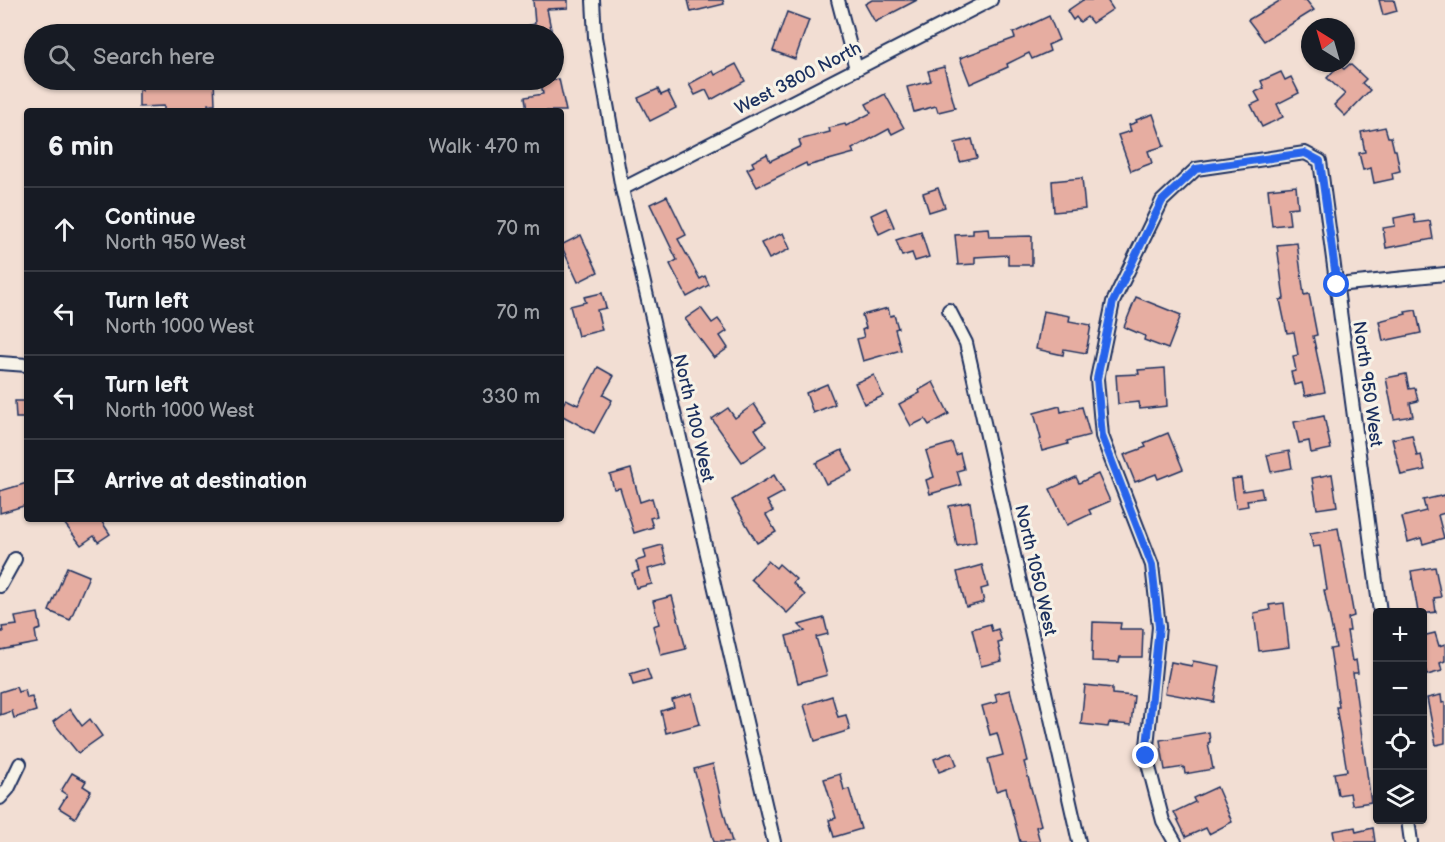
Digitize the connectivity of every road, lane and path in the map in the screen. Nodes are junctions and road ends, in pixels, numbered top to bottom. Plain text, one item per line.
1 (593, 0) edge
2 (838, 0) edge
3 (991, 0) edge
4 (856, 69) junction
5 (622, 189) junction
6 (1445, 274) edge
7 (1337, 285) junction
8 (949, 310) dead end
9 (0, 363) edge
10 (24, 364) edge
11 (15, 559) dead end
12 (0, 586) edge
13 (1379, 608) edge
14 (20, 764) dead end
15 (0, 798) edge
16 (1408, 824) edge
17 (774, 842) edge
18 (1079, 842) edge
19 (1175, 842) edge
20 (1410, 842) edge

1 - 5 street, North 1100 West
2 - 4 street
3 - 4 street, West 3800 North
4 - 5 street, West 3800 North
5 - 17 street, North 1100 West
6 - 7 street
7 - 13 street, North 950 West
7 - 19 street, North 950 West
8 - 18 street, North 1050 West
9 - 10 street
11 - 12 street
14 - 15 street
16 - 20 street

